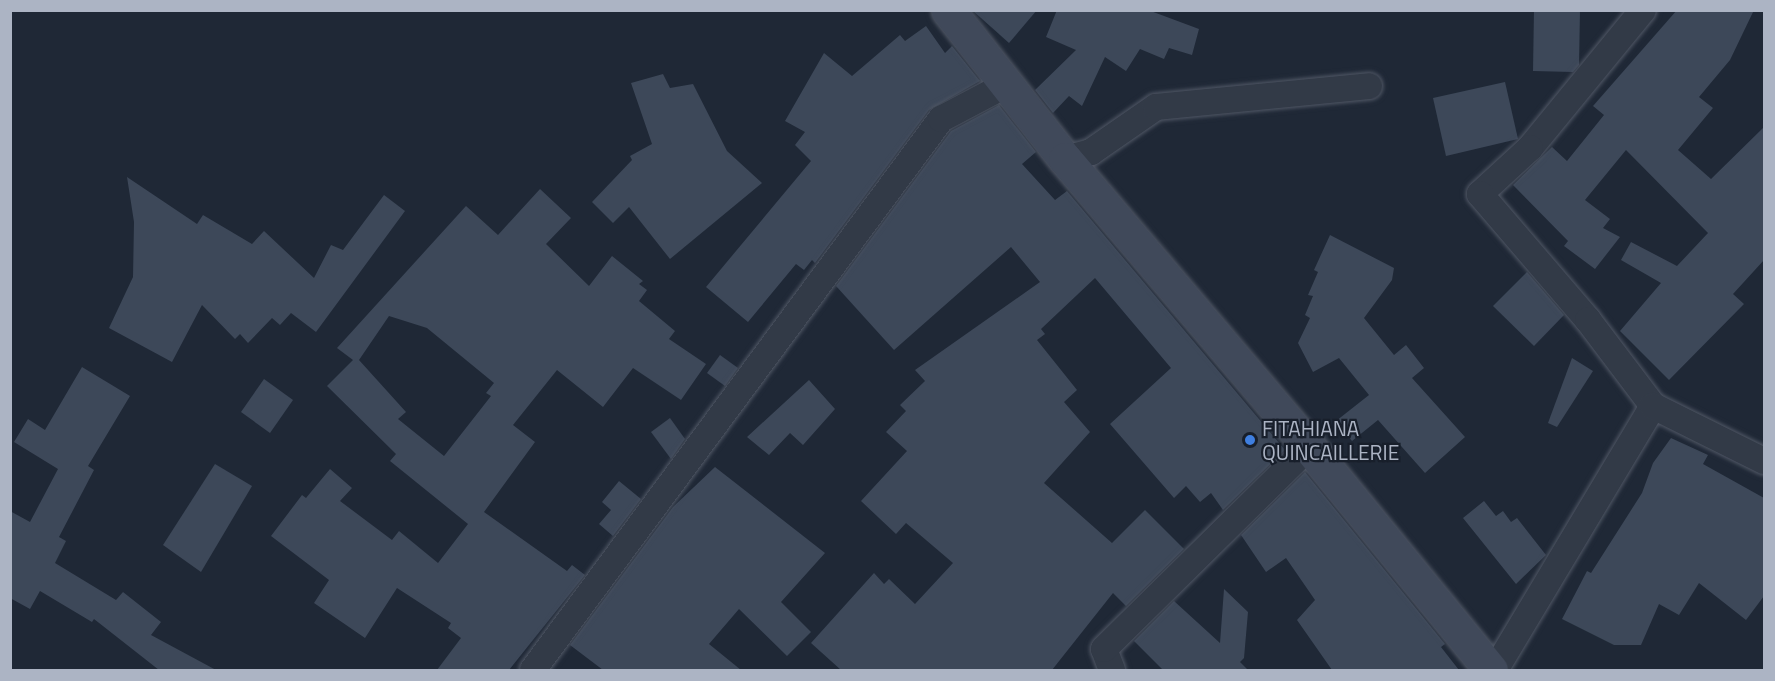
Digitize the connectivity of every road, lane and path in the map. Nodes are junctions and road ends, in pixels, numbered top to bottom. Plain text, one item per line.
1 (948, 10) edge
2 (1642, 10) edge
3 (1007, 84) junction
4 (1369, 86) dead end
5 (1065, 159) junction
6 (1653, 406) junction
7 (1309, 447) junction
8 (1764, 462) edge
9 (533, 670) edge
10 (1112, 670) edge
11 (1491, 670) edge
12 (1495, 670) edge

1 - 3 main road
2 - 6 street
3 - 5 main road
3 - 9 street
4 - 5 street
5 - 7 main road
6 - 8 street
6 - 12 street
7 - 10 street
7 - 11 main road

